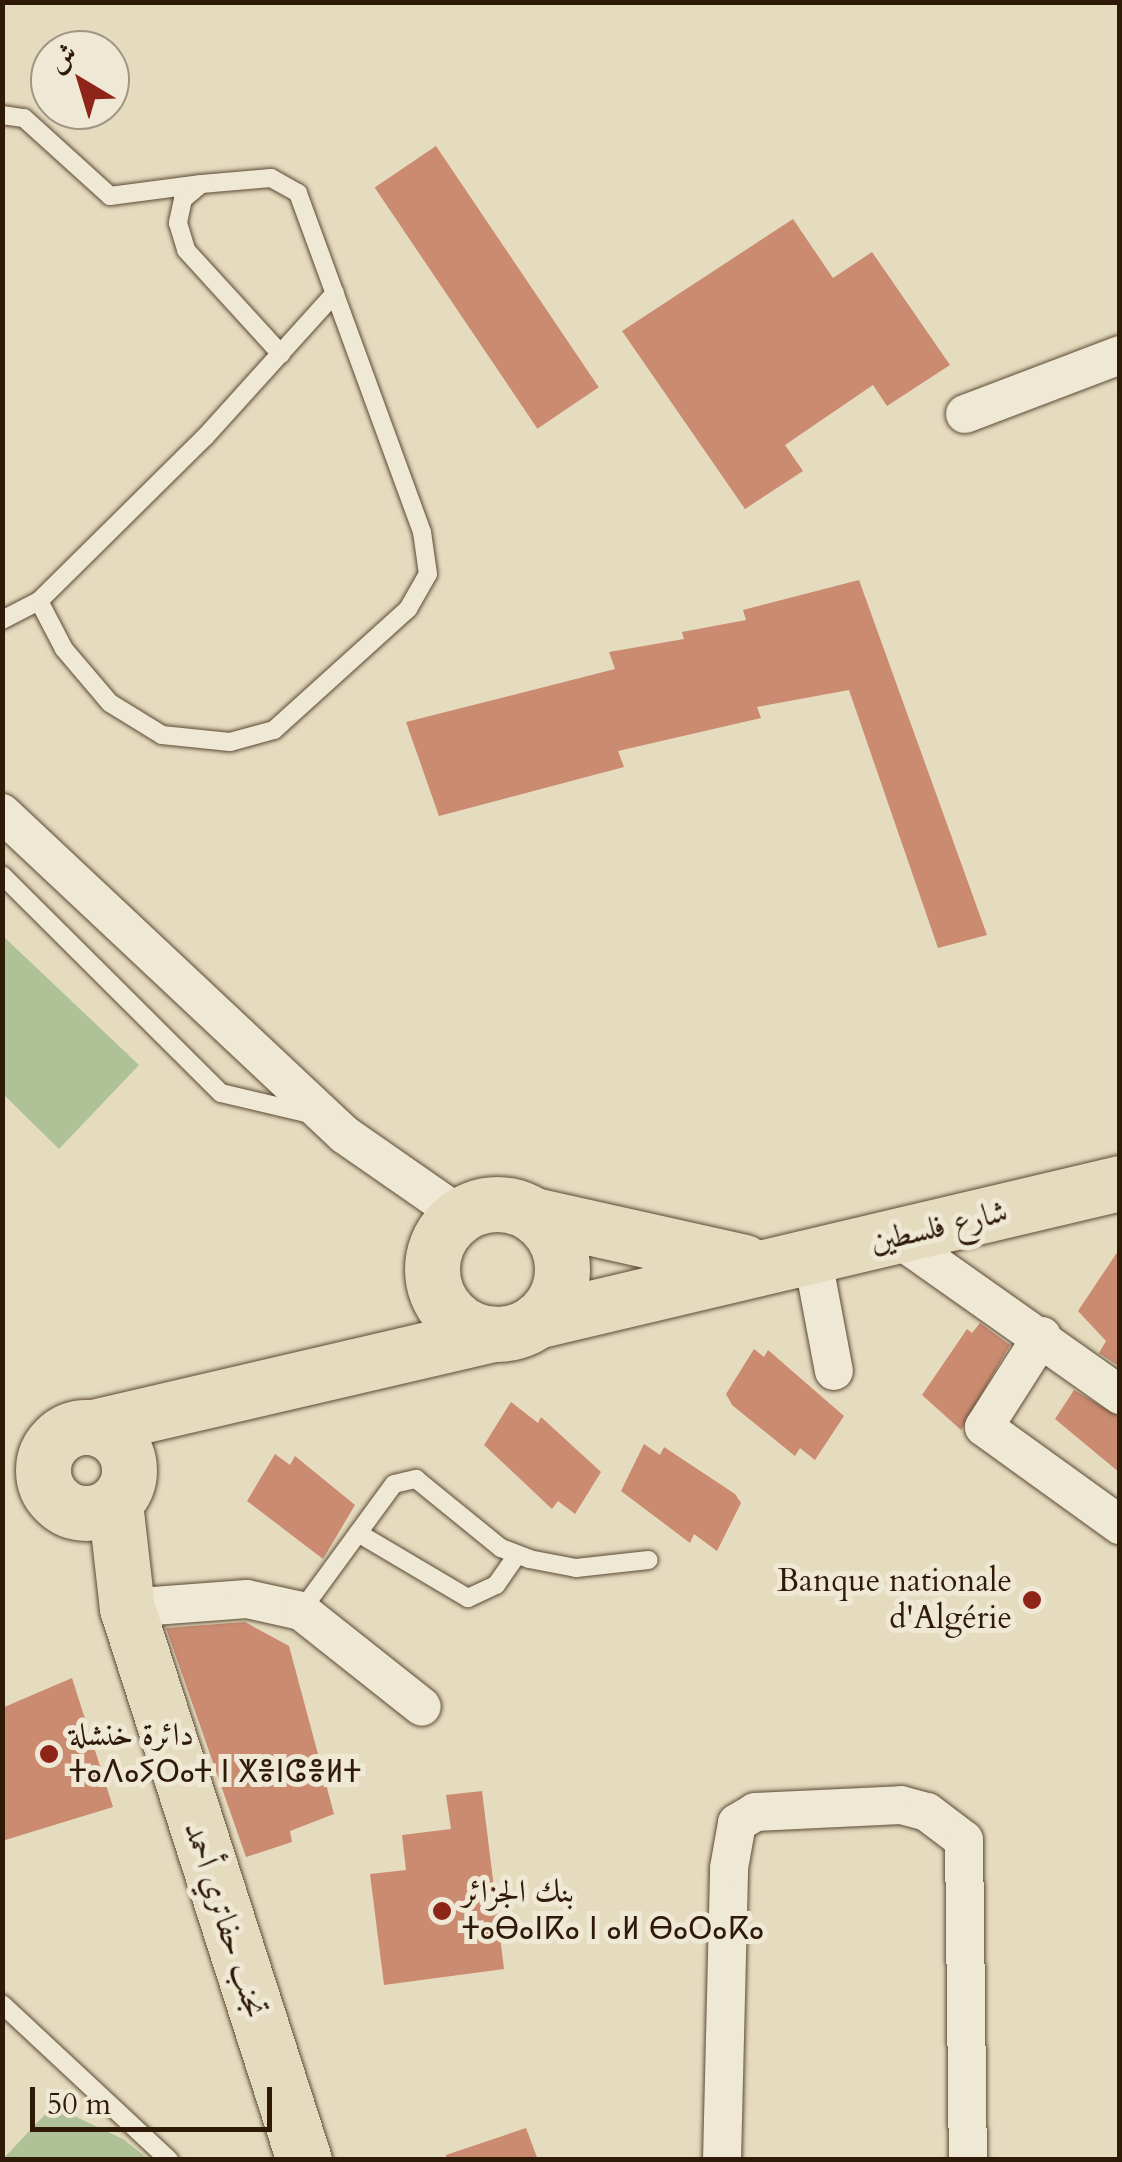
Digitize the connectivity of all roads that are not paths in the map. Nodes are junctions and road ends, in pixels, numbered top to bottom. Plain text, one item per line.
1 (2, 115) edge
2 (201, 184) junction
3 (335, 294) junction
4 (281, 354) junction
5 (1120, 355) edge
6 (966, 414) dead end
7 (39, 602) junction
8 (5, 612) edge
9 (2, 813) edge
10 (2, 875) edge
11 (325, 1118) junction
12 (1120, 1183) edge
13 (534, 1215) junction
14 (446, 1235) junction
15 (899, 1239) junction
16 (812, 1255) junction
17 (757, 1264) junction
18 (514, 1328) junction
19 (1042, 1336) junction
20 (368, 1361) junction
21 (834, 1372) dead end
22 (1120, 1395) edge
23 (66, 1473) edge
24 (1120, 1525) edge
25 (358, 1533) junction
26 (517, 1554) junction
27 (649, 1560) dead end
28 (127, 1608) junction
29 (301, 1611) junction
30 (422, 1707) dead end
31 (2, 2004) edge
32 (169, 2160) edge
33 (273, 2160) edge
34 (304, 2160) edge
35 (722, 2160) edge
36 (968, 2160) edge

1 - 2 lane
2 - 3 lane
2 - 4 lane
3 - 4 lane
3 - 7 lane
4 - 7 lane
5 - 6 street
7 - 8 lane
9 - 11 street
10 - 11 lane
11 - 14 street
12 - 15 main road, شارع فلسطين
13 - 14 main road
13 - 17 main road
13 - 18 main road
14 - 18 main road
14 - 20 main road
15 - 16 main road, شارع فلسطين
15 - 19 street
16 - 17 main road, شارع فلسطين
16 - 21 street
17 - 18 main road, شارع فلسطين
18 - 20 main road, شارع فلسطين
19 - 22 street
19 - 24 street
20 - 23 main road, شارع فلسطين
23 - 28 main road, تجنب حفاتري أحمد
23 - 33 main road, تجنب حفاتري أحمد
25 - 26 lane
25 - 26 lane
25 - 29 lane
26 - 27 lane
28 - 29 street
28 - 34 main road, تجنب حفاتري أحمد
29 - 30 street
31 - 32 lane
35 - 36 street

